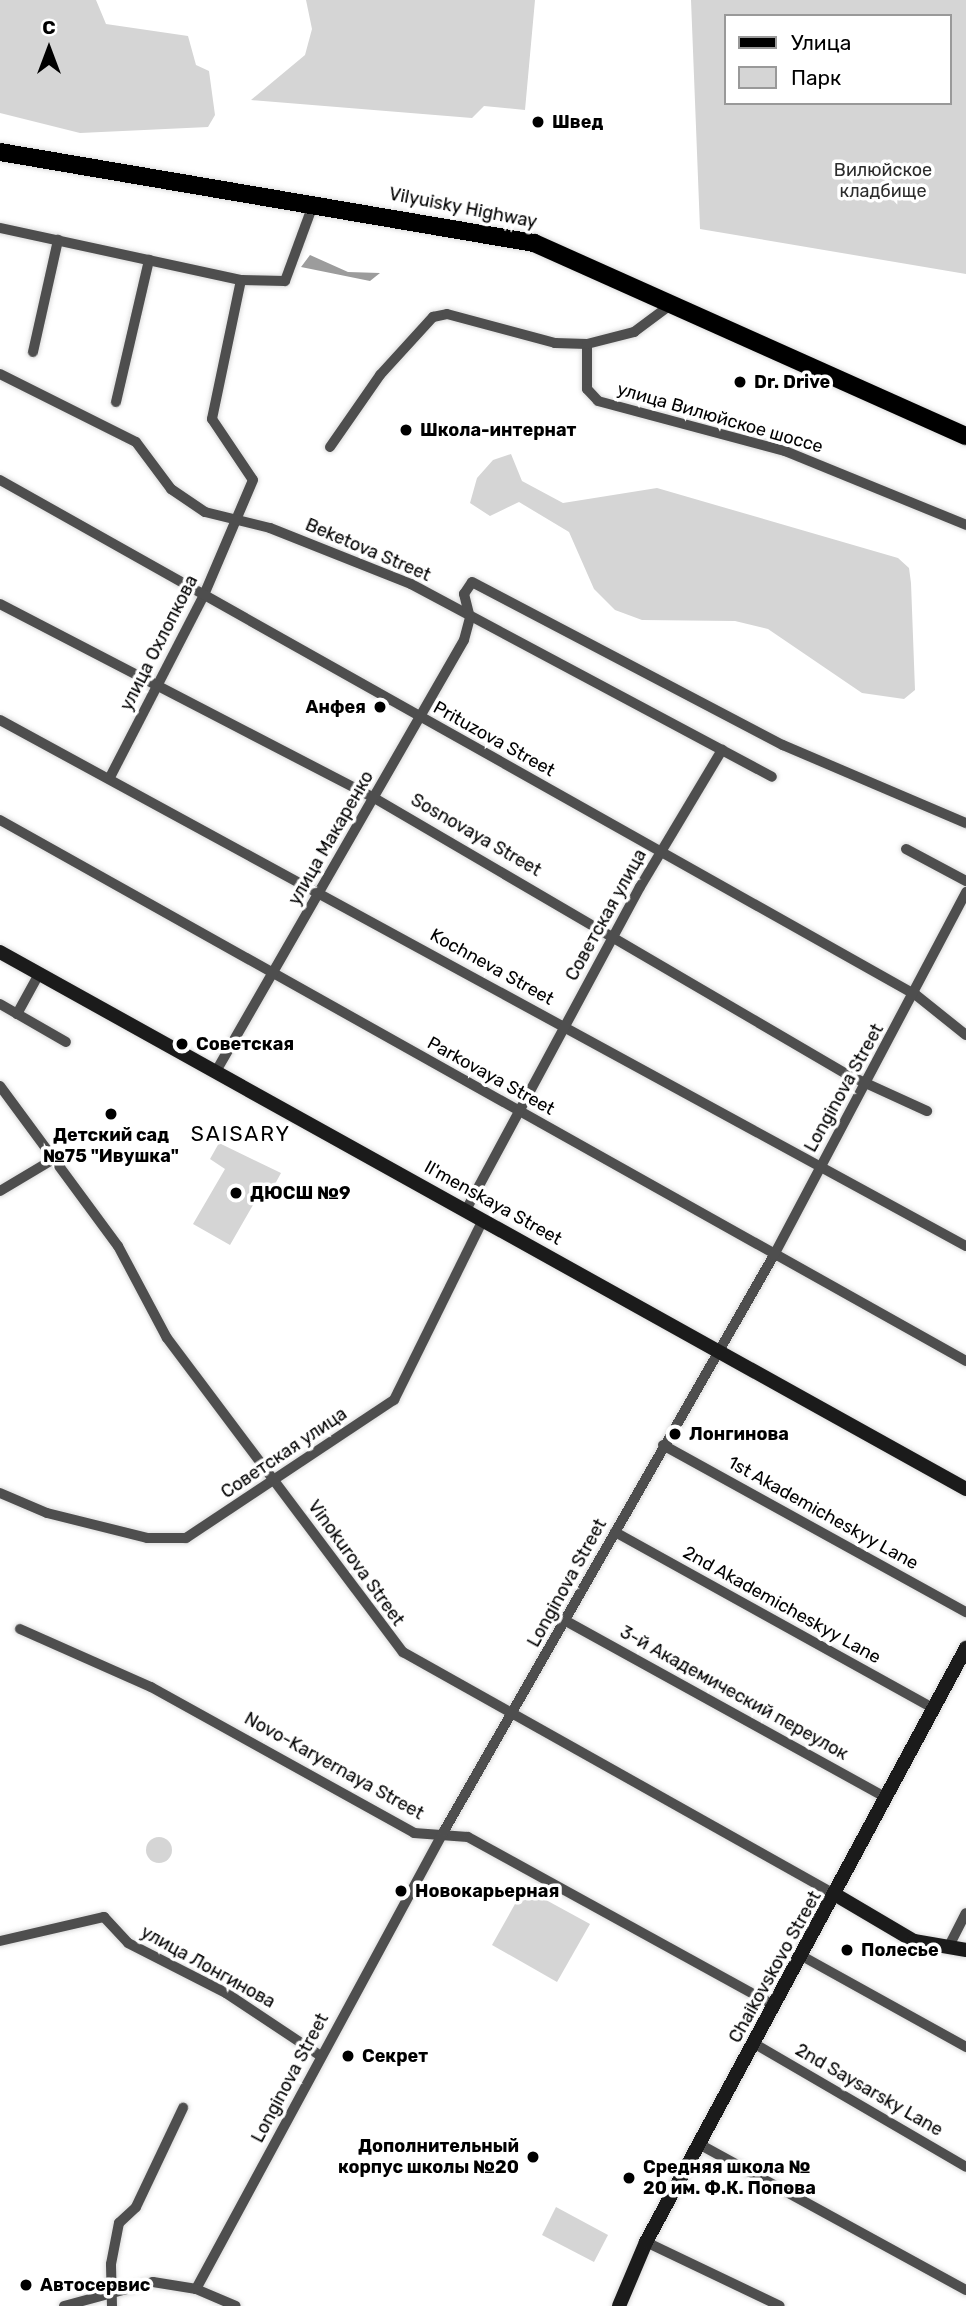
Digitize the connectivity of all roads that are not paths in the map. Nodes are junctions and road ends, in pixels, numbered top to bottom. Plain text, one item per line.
1 (0, 152) edge
2 (314, 202) junction
3 (0, 228) edge
4 (58, 240) junction
5 (149, 260) junction
6 (241, 280) junction
7 (673, 303) junction
8 (587, 344) junction
9 (33, 352) dead end
10 (0, 374) edge
11 (116, 402) dead end
12 (966, 436) edge
13 (330, 447) dead end
14 (0, 481) edge
15 (236, 523) junction
16 (966, 525) edge
17 (203, 597) junction
18 (0, 604) edge
19 (470, 618) junction
20 (160, 682) junction
21 (419, 718) junction
22 (0, 720) edge
23 (722, 750) junction
24 (110, 777) junction
25 (772, 777) dead end
26 (376, 799) junction
27 (0, 820) edge
28 (966, 824) edge
29 (906, 849) dead end
30 (661, 852) junction
31 (966, 881) edge
32 (321, 892) junction
33 (966, 892) edge
34 (615, 934) junction
35 (0, 952) edge
36 (272, 973) junction
37 (39, 974) junction
38 (916, 995) junction
39 (0, 1004) edge
40 (17, 1014) junction
41 (565, 1028) junction
42 (966, 1034) edge
43 (66, 1042) dead end
44 (215, 1073) junction
45 (866, 1083) junction
46 (0, 1086) edge
47 (927, 1111) dead end
48 (519, 1113) junction
49 (52, 1160) junction
50 (821, 1167) junction
51 (0, 1191) edge
52 (466, 1210) junction
53 (483, 1220) junction
54 (966, 1246) edge
55 (774, 1255) junction
56 (719, 1350) junction
57 (966, 1362) edge
58 (663, 1445) junction
59 (276, 1481) junction
60 (966, 1489) edge
61 (0, 1493) edge
62 (615, 1532) junction
63 (966, 1612) edge
64 (566, 1621) junction
65 (20, 1629) dead end
66 (966, 1648) edge
67 (933, 1708) junction
68 (515, 1713) junction
69 (885, 1797) junction
70 (444, 1831) junction
71 (836, 1895) junction
72 (966, 1913) edge
73 (0, 1941) edge
74 (948, 1948) junction
75 (966, 1950) edge
76 (802, 1956) junction
77 (775, 2006) junction
78 (755, 2044) junction
79 (966, 2047) edge
80 (321, 2056) junction
81 (183, 2108) dead end
82 (699, 2144) junction
83 (966, 2167) edge
84 (646, 2242) junction
85 (196, 2289) junction
86 (966, 2290) edge
87 (108, 2292) junction
88 (64, 2306) edge
89 (112, 2306) edge
90 (236, 2306) edge
91 (620, 2306) edge
92 (780, 2306) edge

1 - 2 main road, Vilyuisky Highway
2 - 6 street
2 - 7 main road, Vilyuisky Highway
3 - 4 street
4 - 5 street
4 - 9 street
5 - 6 street
5 - 11 street
6 - 15 street, улица Охлопкова
7 - 8 street
7 - 12 main road, Vilyuisky Highway
8 - 13 street
8 - 16 street, улица Вилюйское шоссе
10 - 15 street, Beketova Street
14 - 17 street, Prituzova Street
15 - 17 street, улица Охлопкова
15 - 19 street, Beketova Street
17 - 20 street, улица Охлопкова
17 - 21 street, Prituzova Street
18 - 20 street, Sosnovaya Street
19 - 21 street, улица Макаренко
19 - 23 street, Beketova Street
19 - 28 street
20 - 24 street, улица Охлопкова
20 - 26 street, Sosnovaya Street
21 - 26 street, улица Макаренко
21 - 30 street, Prituzova Street
22 - 24 street, Kochneva Street
23 - 25 street, Beketova Street
23 - 30 street, Советская улица
24 - 32 street, Kochneva Street
26 - 32 street, улица Макаренко
26 - 34 street, Sosnovaya Street
27 - 36 street, Parkovaya Street
29 - 31 street
30 - 34 street, Советская улица
30 - 38 street, Prituzova Street
32 - 36 street, улица Макаренко
32 - 41 street, Kochneva Street
33 - 38 street, Longinova Street
34 - 41 street, Советская улица
34 - 45 street, Sosnovaya Street
35 - 37 main road, Il'menskaya Street
36 - 44 street, улица Макаренко
36 - 48 street, Parkovaya Street
37 - 40 street
37 - 44 main road, Il'menskaya Street
38 - 42 street, Prituzova Street
38 - 45 street, Longinova Street
39 - 40 street
40 - 43 street
41 - 48 street, Советская улица
41 - 50 street, Kochneva Street
44 - 52 main road, Il'menskaya Street
45 - 47 street, Sosnovaya Street
45 - 50 street, Longinova Street
46 - 49 street, Vinokurova Street
48 - 52 street, Советская улица
48 - 55 street, Parkovaya Street
49 - 51 street
49 - 59 street, Vinokurova Street
50 - 54 street, Kochneva Street
50 - 55 street, Longinova Street
52 - 53 main road, Il'menskaya Street
53 - 56 main road, Il'menskaya Street
53 - 59 street, Советская улица
55 - 56 street, Longinova Street
55 - 57 street, Parkovaya Street
56 - 58 street, Longinova Street
56 - 60 main road, Il'menskaya Street
58 - 62 street, Longinova Street
58 - 63 street, 1st Akademicheskyy Lane
59 - 61 street, Советская улица
59 - 68 street, Vinokurova Street
62 - 64 street, Longinova Street
62 - 67 street, 2nd Akademicheskyy Lane
64 - 68 street, Longinova Street
64 - 69 street, 3-й Академический переулок
65 - 70 street, Novo-Karyernaya Street
66 - 67 main road, Chaikovskovo Street
67 - 69 main road, Chaikovskovo Street
68 - 70 street, Longinova Street
68 - 71 street, Vinokurova Street
69 - 71 main road, Chaikovskovo Street
70 - 77 street, Novo-Karyernaya Street
70 - 80 street, Longinova Street
71 - 74 main road
71 - 76 main road, Chaikovskovo Street
72 - 74 street
73 - 80 street, улица Лонгинова
74 - 75 main road
76 - 77 main road, Chaikovskovo Street
76 - 79 street
77 - 78 main road, Chaikovskovo Street
78 - 82 main road, Chaikovskovo Street
78 - 83 street, 2nd Saysarsky Lane
80 - 85 street, Longinova Street
81 - 87 street
82 - 84 main road, Chaikovskovo Street
82 - 86 street
84 - 91 main road, Chaikovskovo Street
84 - 92 street
85 - 87 street
85 - 90 street
87 - 88 street
87 - 89 street

